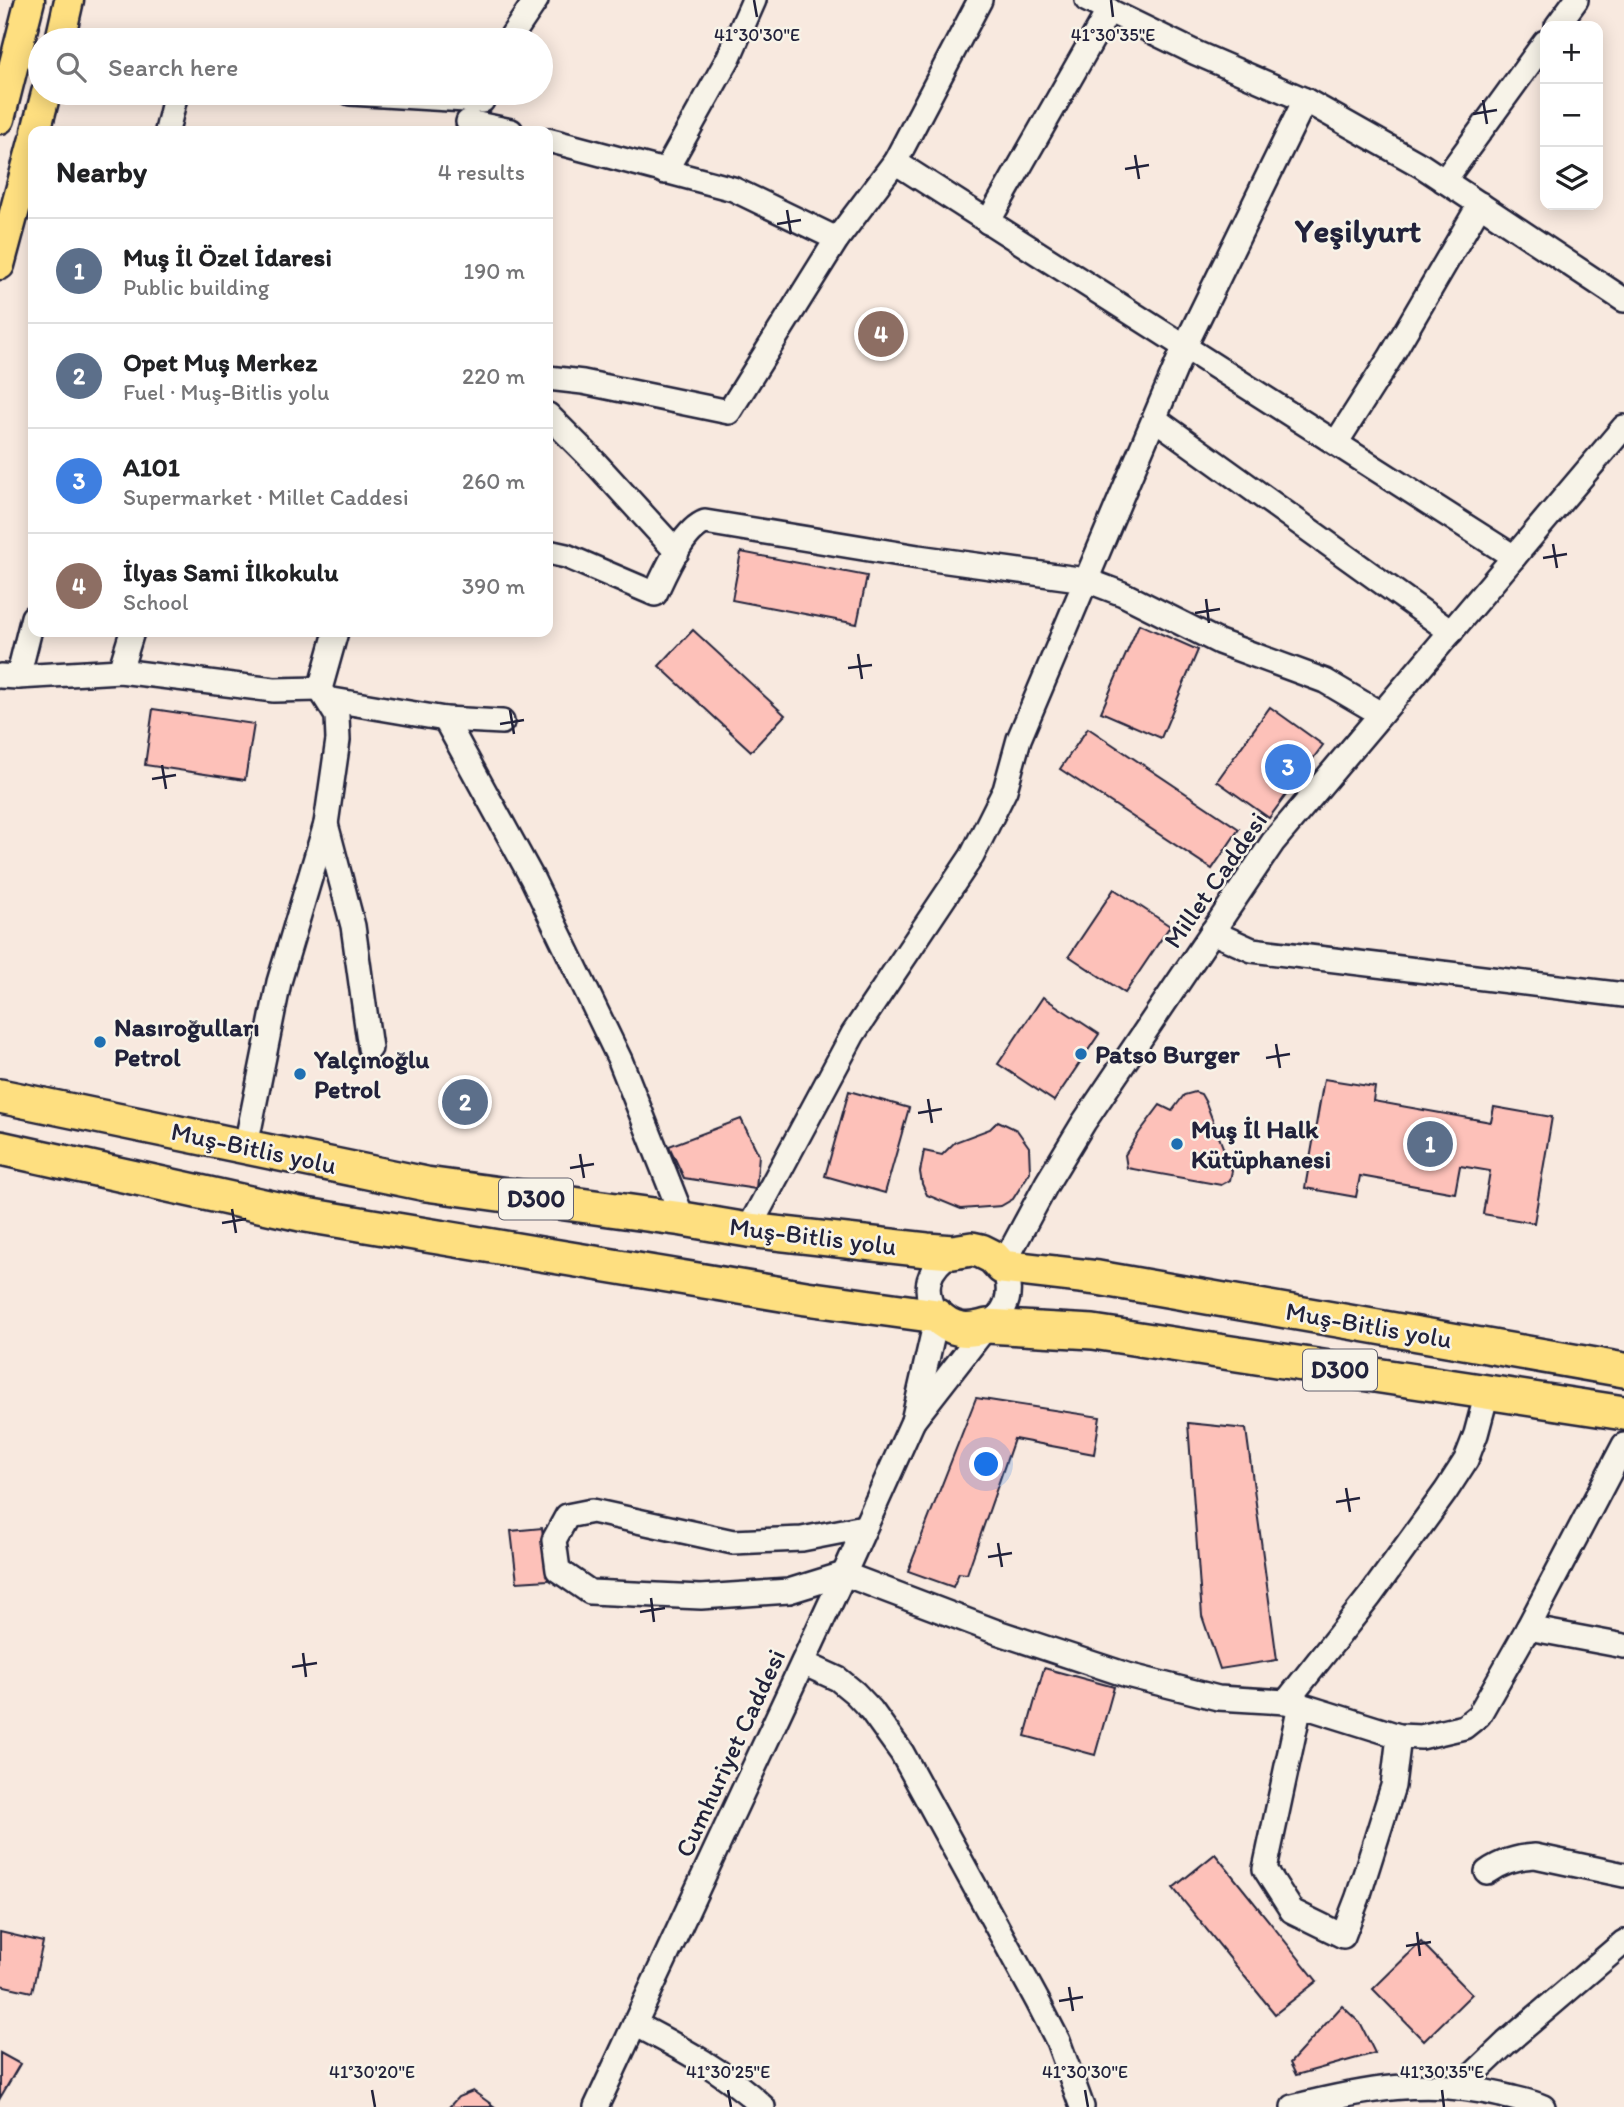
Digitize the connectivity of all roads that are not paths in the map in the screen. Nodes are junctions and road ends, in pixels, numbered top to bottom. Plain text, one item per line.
1 (30, 0) edge
2 (69, 0) edge
3 (536, 0) edge
4 (754, 0) edge
5 (980, 0) edge
6 (1087, 0) edge
7 (1576, 0) edge
8 (1109, 10) junction
9 (1560, 21) edge
10 (63, 28) edge
11 (517, 28) edge
12 (1540, 49) edge
13 (1305, 100) junction
14 (44, 105) edge
15 (173, 105) edge
16 (479, 105) edge
17 (0, 118) edge
18 (37, 126) edge
19 (168, 126) edge
20 (466, 126) edge
21 (553, 141) edge
22 (28, 161) edge
23 (895, 162) junction
24 (665, 172) junction
25 (1444, 181) junction
26 (1480, 204) junction
27 (988, 222) junction
28 (837, 239) junction
29 (0, 265) edge
30 (1624, 300) edge
31 (1184, 348) junction
32 (553, 379) edge
33 (1155, 419) junction
34 (553, 420) edge
35 (1624, 427) edge
36 (1336, 443) junction
37 (677, 552) junction
38 (553, 553) edge
39 (1514, 557) junction
40 (1086, 580) junction
41 (28, 630) edge
42 (1451, 632) junction
43 (130, 637) edge
44 (336, 637) edge
45 (120, 671) junction
46 (9, 677) edge
47 (323, 694) junction
48 (1381, 714) junction
49 (444, 719) junction
50 (502, 722) dead end
51 (326, 824) junction
52 (1212, 932) junction
53 (1624, 995) edge
54 (370, 1048) dead end
55 (0, 1096) edge
56 (246, 1146) junction
57 (0, 1148) edge
58 (683, 1219) junction
59 (748, 1230) junction
60 (953, 1252) junction
61 (1002, 1267) junction
62 (937, 1316) junction
63 (987, 1326) junction
64 (1624, 1370) edge
65 (1486, 1393) junction
66 (1624, 1413) edge
67 (913, 1421) junction
68 (1624, 1445) edge
69 (864, 1527) junction
70 (844, 1574) junction
71 (1528, 1628) junction
72 (1624, 1646) edge
73 (803, 1663) junction
74 (1293, 1703) junction
75 (1399, 1735) junction
76 (1487, 1872) dead end
77 (1624, 1875) edge
78 (1624, 1942) edge
79 (635, 2024) junction
80 (1459, 2088) junction
81 (596, 2107) edge
82 (764, 2107) edge
83 (1082, 2107) edge
84 (1293, 2107) edge
85 (1543, 2107) edge

1 - 17 main road
2 - 10 main road
3 - 11 street
4 - 24 street
5 - 23 street
6 - 8 street
7 - 9 street
8 - 13 street
8 - 27 street
12 - 25 street
13 - 25 street
13 - 31 street
14 - 18 main road
15 - 19 street
16 - 20 street
21 - 24 street
22 - 29 main road
23 - 27 street
23 - 28 street
24 - 28 street
25 - 26 street
26 - 30 street
26 - 36 street
27 - 31 street
28 - 32 street
31 - 33 street
31 - 36 street
33 - 40 street
33 - 42 street
34 - 37 street
35 - 39 street, Millet Caddesi
36 - 39 street
37 - 38 street
37 - 40 street
39 - 42 street, Millet Caddesi
40 - 48 street
40 - 59 street
41 - 46 street
42 - 48 street, Millet Caddesi
43 - 45 street
44 - 47 street
45 - 46 street
45 - 47 street
47 - 49 street
47 - 51 street
48 - 52 street, Millet Caddesi
49 - 50 street
49 - 58 street
51 - 54 street
51 - 56 street
52 - 53 street
52 - 61 street, Millet Caddesi
55 - 56 highway, Muş-Bitlis yolu / D300
56 - 58 highway, Muş-Bitlis yolu / D300
57 - 62 highway, Muş-Bitlis yolu / D300
58 - 59 highway, Muş-Bitlis yolu / D300
59 - 60 highway, Muş-Bitlis yolu / D300
60 - 61 highway, Muş-Bitlis yolu / D300
60 - 62 street, Cumhuriyet Caddesi
61 - 63 street, Cumhuriyet Caddesi
61 - 64 highway, Muş-Bitlis yolu / D300
62 - 63 highway, Muş-Bitlis yolu / D300
62 - 67 street, Cumhuriyet Caddesi
63 - 65 highway, Muş-Bitlis yolu / D300
63 - 67 street, Cumhuriyet Caddesi
65 - 66 highway, Muş-Bitlis yolu / D300
65 - 74 street
67 - 69 street, Cumhuriyet Caddesi
68 - 71 street
69 - 70 street, Cumhuriyet Caddesi
69 - 70 street
70 - 73 street, Cumhuriyet Caddesi
70 - 74 street
71 - 72 street
71 - 75 street
73 - 79 street, Cumhuriyet Caddesi
73 - 83 street
74 - 75 street
74 - 75 street
76 - 77 street
78 - 80 street
79 - 81 street, Cumhuriyet Caddesi
79 - 82 street
80 - 84 street
80 - 85 street

